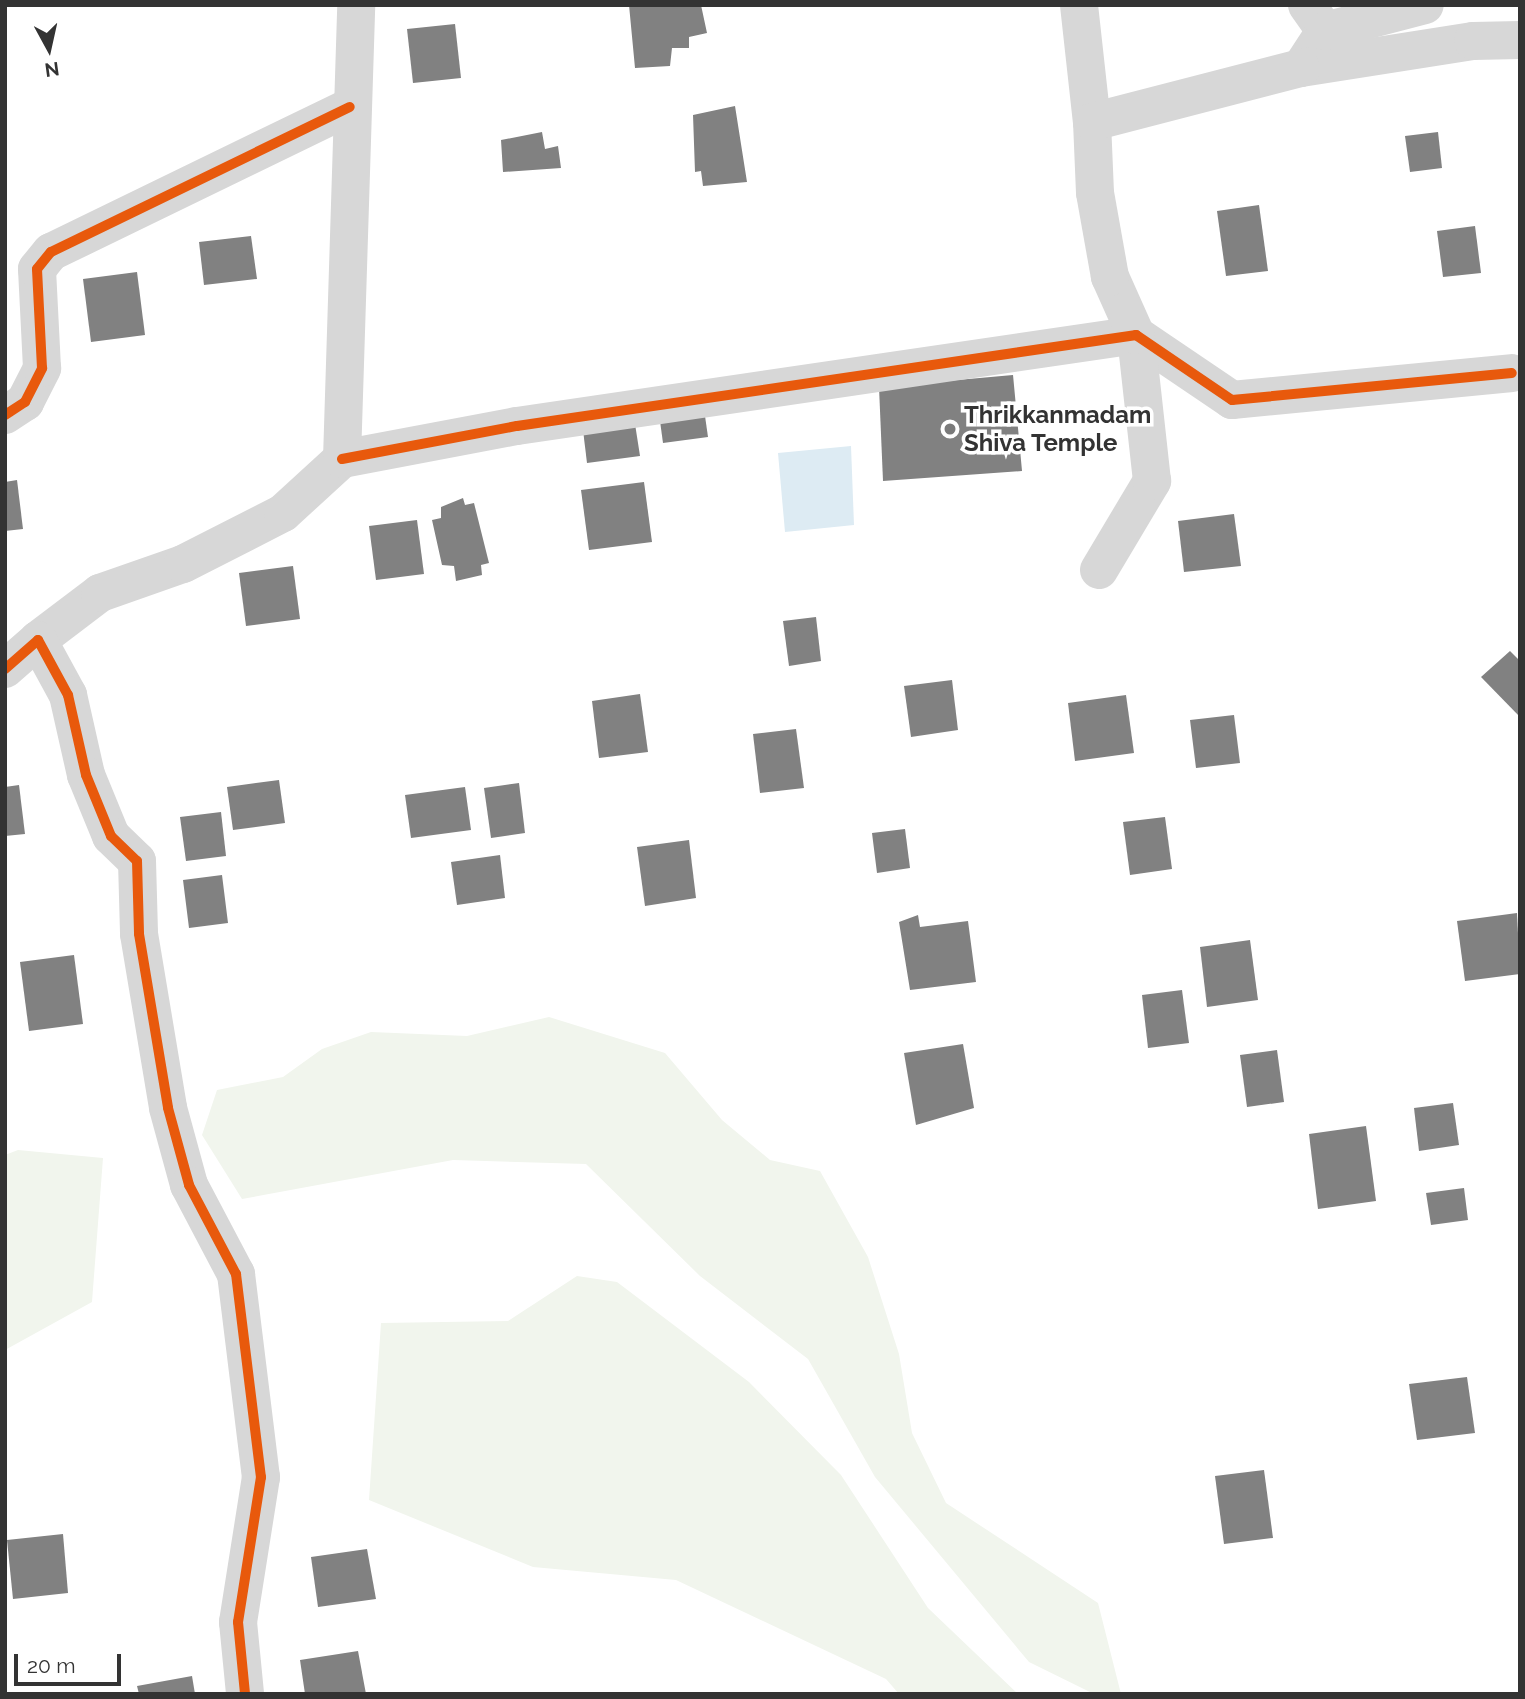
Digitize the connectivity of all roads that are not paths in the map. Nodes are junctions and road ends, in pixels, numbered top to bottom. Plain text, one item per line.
1 (356, 5) edge
2 (1079, 5) edge
3 (1425, 5) edge
4 (1316, 18) edge
5 (1520, 40) edge
6 (1301, 68) junction
7 (351, 107) junction
8 (1092, 122) junction
9 (1136, 335) junction
10 (1512, 373) dead end
11 (5, 415) edge
12 (342, 459) junction
13 (1099, 570) dead end
14 (38, 640) junction
15 (5, 669) edge
16 (245, 1694) edge

1 - 7 street
2 - 8 street
3 - 4 street
4 - 6 street
5 - 6 street
6 - 8 street
7 - 11 street
7 - 12 street
8 - 9 street
9 - 10 street
9 - 12 street
9 - 13 street
12 - 14 street
14 - 15 street
14 - 16 street

